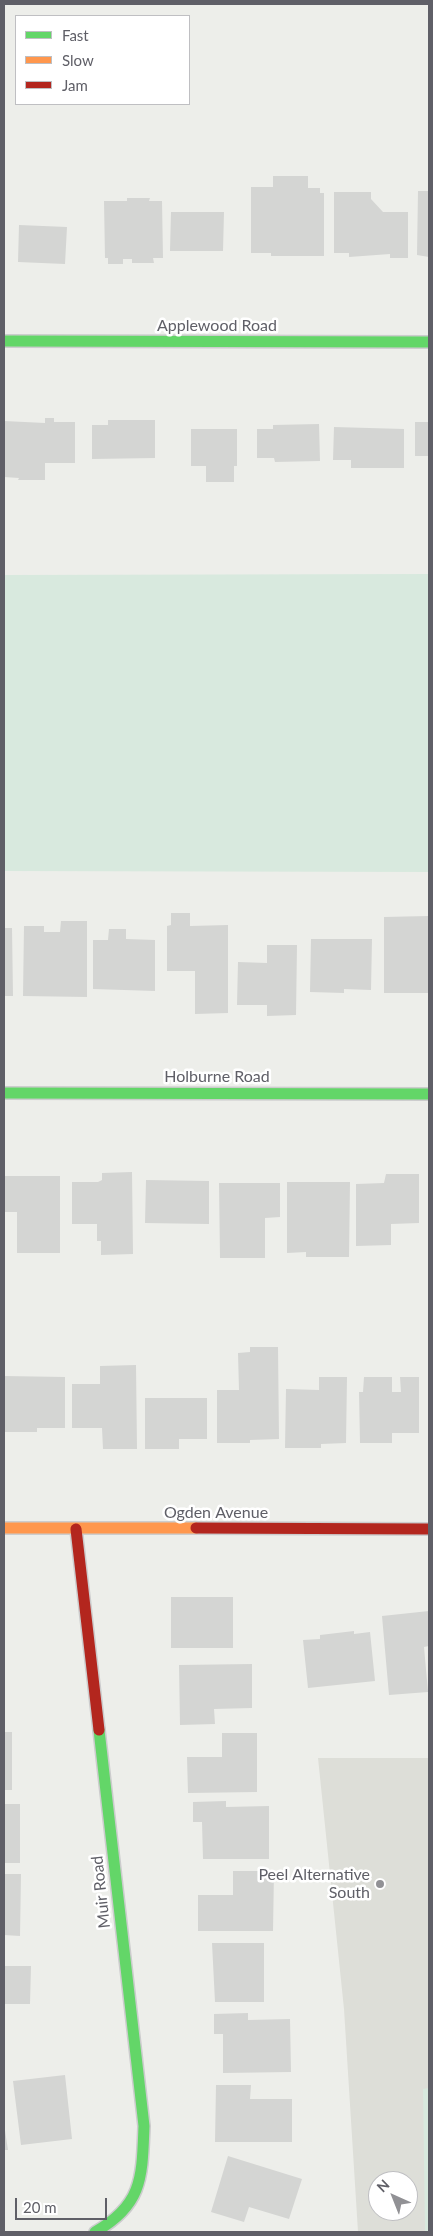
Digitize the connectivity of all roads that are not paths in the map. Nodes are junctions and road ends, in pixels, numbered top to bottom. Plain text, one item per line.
1 (4, 341) edge
2 (429, 342) edge
3 (4, 1093) edge
4 (429, 1094) edge
5 (4, 1528) edge
6 (76, 1529) junction
7 (429, 1529) edge
8 (95, 2232) edge

1 - 2 street, Applewood Road
3 - 4 street, Holburne Road
5 - 6 street, Ogden Avenue
6 - 7 street, Ogden Avenue
6 - 8 street, Muir Road

